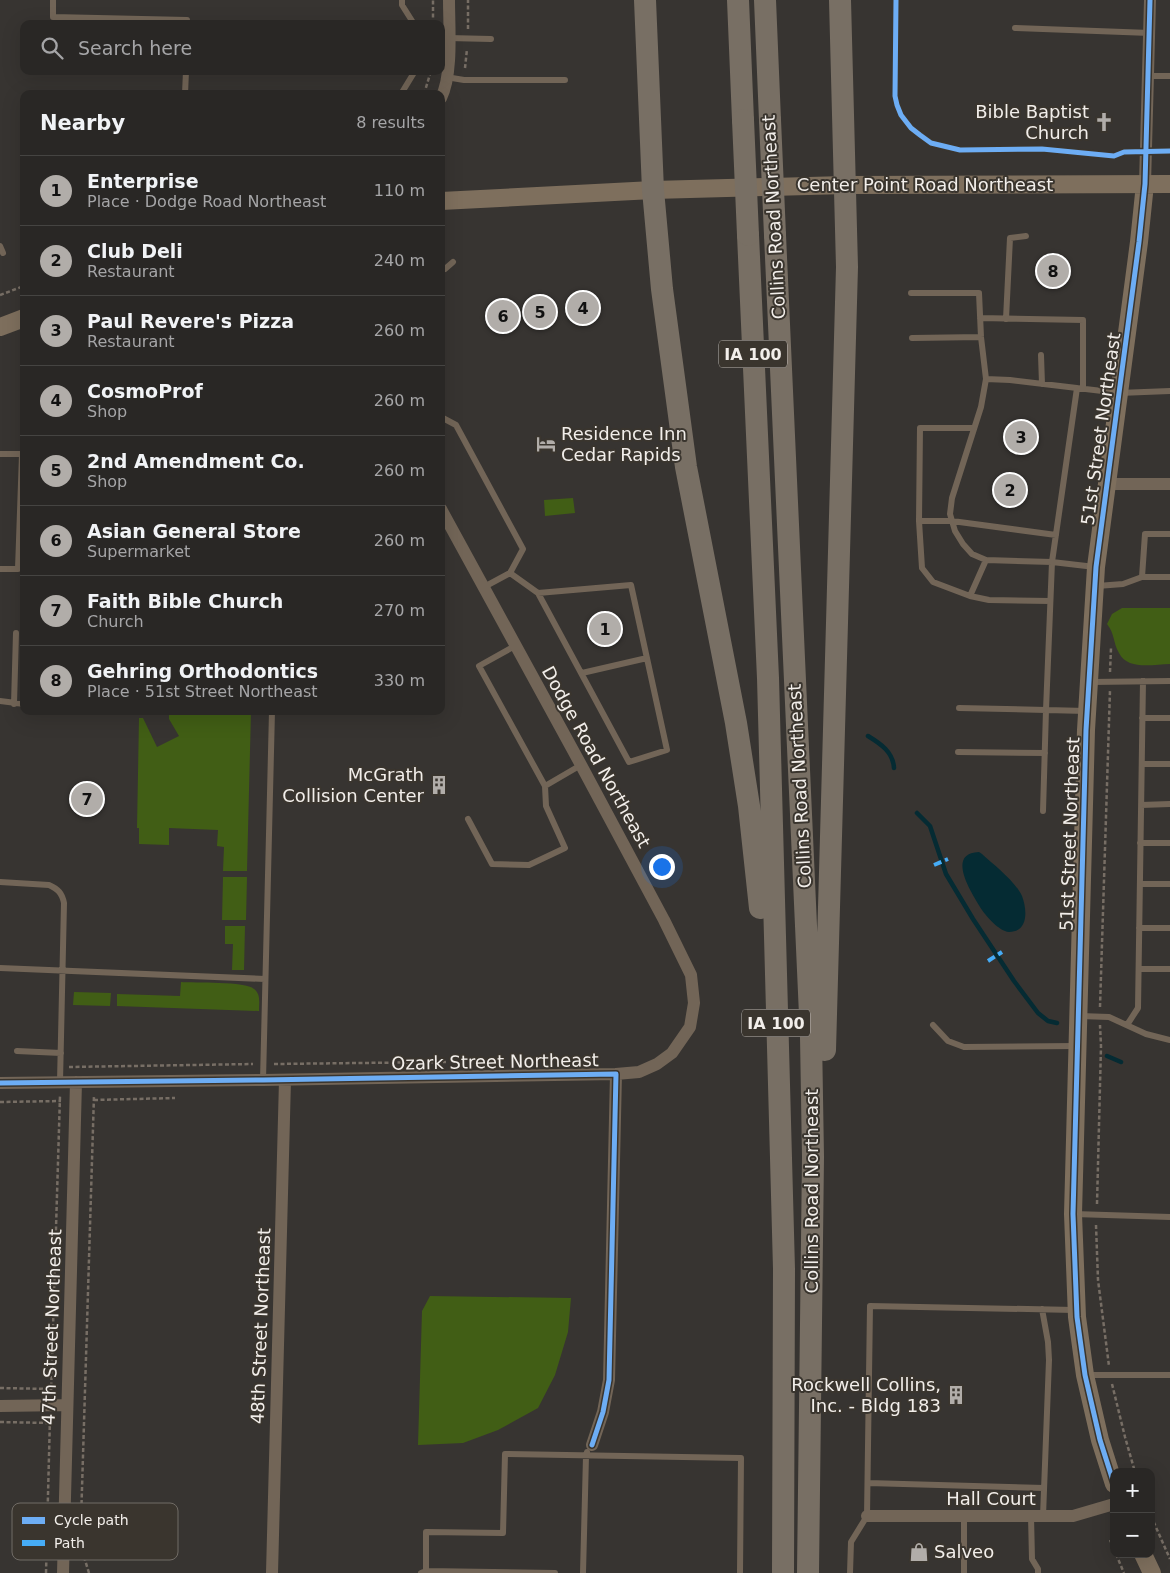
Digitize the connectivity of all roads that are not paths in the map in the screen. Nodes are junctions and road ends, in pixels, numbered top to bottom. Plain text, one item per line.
1 (53, 0) edge
2 (402, 0) edge
3 (449, 0) edge
4 (645, 0) edge
5 (738, 0) edge
6 (765, 0) edge
7 (840, 0) edge
8 (1150, 0) edge
9 (187, 20) edge
10 (411, 20) edge
11 (1015, 28) dead end
12 (1150, 33) junction
13 (448, 38) junction
14 (491, 39) dead end
15 (186, 75) edge
16 (413, 75) edge
17 (1148, 76) junction
18 (1170, 76) edge
19 (446, 77) junction
20 (565, 80) dead end
21 (185, 90) edge
22 (403, 90) edge
23 (444, 90) edge
24 (1145, 184) junction
25 (1170, 184) edge
26 (845, 185) junction
27 (653, 190) junction
28 (445, 201) edge
29 (1026, 236) dead end
30 (0, 246) edge
31 (3, 253) dead end
32 (453, 262) dead end
33 (445, 269) edge
34 (911, 293) dead end
35 (980, 318) junction
36 (1006, 319) junction
37 (20, 320) edge
38 (0, 327) edge
39 (981, 336) junction
40 (912, 338) dead end
41 (1041, 354) dead end
42 (986, 379) junction
43 (1042, 384) junction
44 (1080, 388) junction
45 (1170, 391) edge
46 (1119, 393) junction
47 (445, 419) edge
48 (974, 428) junction
49 (0, 454) edge
50 (20, 454) edge
51 (1106, 484) junction
52 (1170, 484) edge
53 (445, 516) edge
54 (919, 521) junction
55 (952, 521) junction
56 (20, 523) edge
57 (1170, 534) edge
58 (1056, 535) junction
59 (986, 560) junction
60 (1052, 562) junction
61 (1096, 567) junction
62 (0, 569) edge
63 (510, 573) junction
64 (1142, 577) junction
65 (1170, 577) edge
66 (1095, 586) junction
67 (484, 587) junction
68 (538, 593) junction
69 (970, 596) junction
70 (1050, 601) junction
71 (16, 633) dead end
72 (515, 646) junction
73 (647, 658) junction
74 (582, 673) junction
75 (1170, 681) edge
76 (1089, 682) junction
77 (1142, 682) junction
78 (0, 702) edge
79 (14, 704) junction
80 (20, 704) edge
81 (959, 708) dead end
82 (1046, 710) junction
83 (1087, 711) junction
84 (272, 715) edge
85 (1142, 718) junction
86 (1170, 718) edge
87 (958, 752) dead end
88 (1045, 753) junction
89 (1142, 764) junction
90 (1170, 764) edge
91 (582, 765) junction
92 (545, 786) junction
93 (1170, 804) edge
94 (1141, 805) junction
95 (1043, 812) dead end
96 (468, 819) dead end
97 (1140, 843) junction
98 (1170, 843) edge
99 (0, 882) edge
100 (1140, 884) junction
101 (1170, 884) edge
102 (1139, 928) junction
103 (1170, 928) edge
104 (0, 968) edge
105 (1139, 969) junction
106 (1170, 969) edge
107 (63, 970) junction
108 (265, 979) junction
109 (1078, 1016) junction
110 (933, 1025) dead end
111 (1127, 1026) junction
112 (1170, 1040) edge
113 (1078, 1046) junction
114 (17, 1052) dead end
115 (61, 1053) junction
116 (616, 1074) junction
117 (263, 1080) junction
118 (285, 1080) junction
119 (60, 1082) junction
120 (76, 1082) junction
121 (0, 1083) edge
122 (813, 1157) junction
123 (1073, 1214) junction
124 (1170, 1217) edge
125 (784, 1269) junction
126 (1042, 1310) junction
127 (1076, 1310) junction
128 (1085, 1375) junction
129 (1170, 1375) edge
130 (67, 1405) junction
131 (0, 1406) edge
132 (589, 1450) junction
133 (1110, 1471) edge
134 (868, 1483) junction
135 (1044, 1488) junction
136 (65, 1503) edge
137 (1110, 1505) edge
138 (867, 1516) junction
139 (964, 1516) junction
140 (1037, 1516) junction
141 (1145, 1558) edge
142 (63, 1560) edge
143 (424, 1572) edge
144 (487, 1572) edge
145 (63, 1573) edge
146 (272, 1573) edge
147 (555, 1573) edge
148 (583, 1573) edge
149 (740, 1573) edge
150 (783, 1573) edge
151 (808, 1573) edge
152 (850, 1573) edge
153 (964, 1573) edge
154 (1038, 1573) edge
155 (1152, 1573) edge

1 - 9 lane
2 - 10 lane
3 - 13 street
4 - 27 highway
5 - 125 highway, Collins Road Northeast / IA 100, bridge
6 - 122 highway, Collins Road Northeast / IA 100, bridge
7 - 26 highway
8 - 12 street
11 - 12 lane
12 - 17 street
13 - 14 lane
13 - 19 street
15 - 21 lane
16 - 22 lane
17 - 18 lane
17 - 24 street
19 - 20 lane
19 - 23 street
24 - 25 street, Center Point Road Northeast
24 - 26 street, Center Point Road Northeast
24 - 46 street, 51st Street Northeast
26 - 27 street, Center Point Road Northeast
26 - 122 highway
27 - 28 street, Center Point Road Northeast
27 - 125 highway
29 - 36 lane
30 - 31 lane
32 - 33 lane
34 - 35 lane
35 - 36 lane
35 - 39 lane
36 - 44 lane
37 - 38 street
39 - 40 lane
39 - 42 lane
41 - 43 lane
42 - 43 lane
42 - 48 lane
43 - 44 lane
44 - 46 lane
44 - 58 lane
45 - 46 lane
46 - 51 street, 51st Street Northeast
47 - 63 lane
48 - 54 lane
48 - 55 lane
49 - 50 lane
51 - 52 street
51 - 61 street, 51st Street Northeast
53 - 67 street, Dodge Road Northeast
54 - 55 lane
54 - 69 lane
55 - 58 lane
55 - 59 lane
56 - 62 lane
57 - 64 lane
58 - 60 lane
59 - 60 lane
59 - 69 lane
60 - 61 lane
60 - 70 lane
61 - 66 street, 51st Street Northeast
63 - 67 lane
63 - 68 lane
64 - 65 lane
64 - 66 lane
66 - 76 street, 51st Street Northeast
67 - 72 street, Dodge Road Northeast
68 - 73 lane
68 - 74 lane
69 - 70 lane
70 - 82 lane
71 - 79 lane
72 - 91 street, Dodge Road Northeast
72 - 92 lane
73 - 74 lane
73 - 74 lane
75 - 77 lane
76 - 77 lane
76 - 83 street, 51st Street Northeast
77 - 85 lane
78 - 79 lane
79 - 80 lane
81 - 82 lane
82 - 83 lane
82 - 88 lane
83 - 109 street, 51st Street Northeast
84 - 108 lane
85 - 86 lane
85 - 89 lane
87 - 88 lane
88 - 95 lane
89 - 90 lane
89 - 94 lane
91 - 92 lane
91 - 116 street, Dodge Road Northeast
92 - 96 lane
93 - 94 lane
94 - 97 lane
97 - 98 lane
97 - 100 lane
99 - 107 lane
100 - 101 lane
100 - 102 lane
102 - 103 lane
102 - 105 lane
104 - 107 lane
105 - 106 lane
105 - 111 lane
107 - 108 lane
107 - 115 lane
108 - 117 lane
109 - 111 lane
109 - 113 street, 51st Street Northeast
110 - 113 lane
111 - 112 lane
113 - 123 street, 51st Street Northeast
114 - 115 lane
115 - 119 lane
116 - 118 street, Ozark Street Northeast
116 - 132 street, Ozark Street Northeast
117 - 118 street, Ozark Street Northeast
117 - 120 street, Ozark Street Northeast
118 - 146 street, 48th Street Northeast
119 - 120 street, Ozark Street Northeast
119 - 121 street, Ozark Street Northeast
120 - 130 street, 47th Street Northeast
122 - 151 highway, Collins Road Northeast / IA 100
123 - 124 lane
123 - 127 street, 51st Street Northeast
125 - 150 highway, Collins Road Northeast / IA 100
126 - 127 lane
126 - 134 lane
126 - 135 lane
127 - 128 street, 51st Street Northeast
128 - 129 lane
128 - 133 street, 51st Street Northeast
130 - 131 street
130 - 136 street, 47th Street Northeast
132 - 143 lane
132 - 148 lane
132 - 149 lane
134 - 135 lane
134 - 138 lane
135 - 140 lane
137 - 140 street, Hall Court
138 - 139 street, Hall Court
138 - 152 lane
139 - 140 street, Hall Court
139 - 153 lane
140 - 154 lane
141 - 155 street
142 - 145 street, 47th Street Northeast
143 - 144 lane
144 - 147 lane

